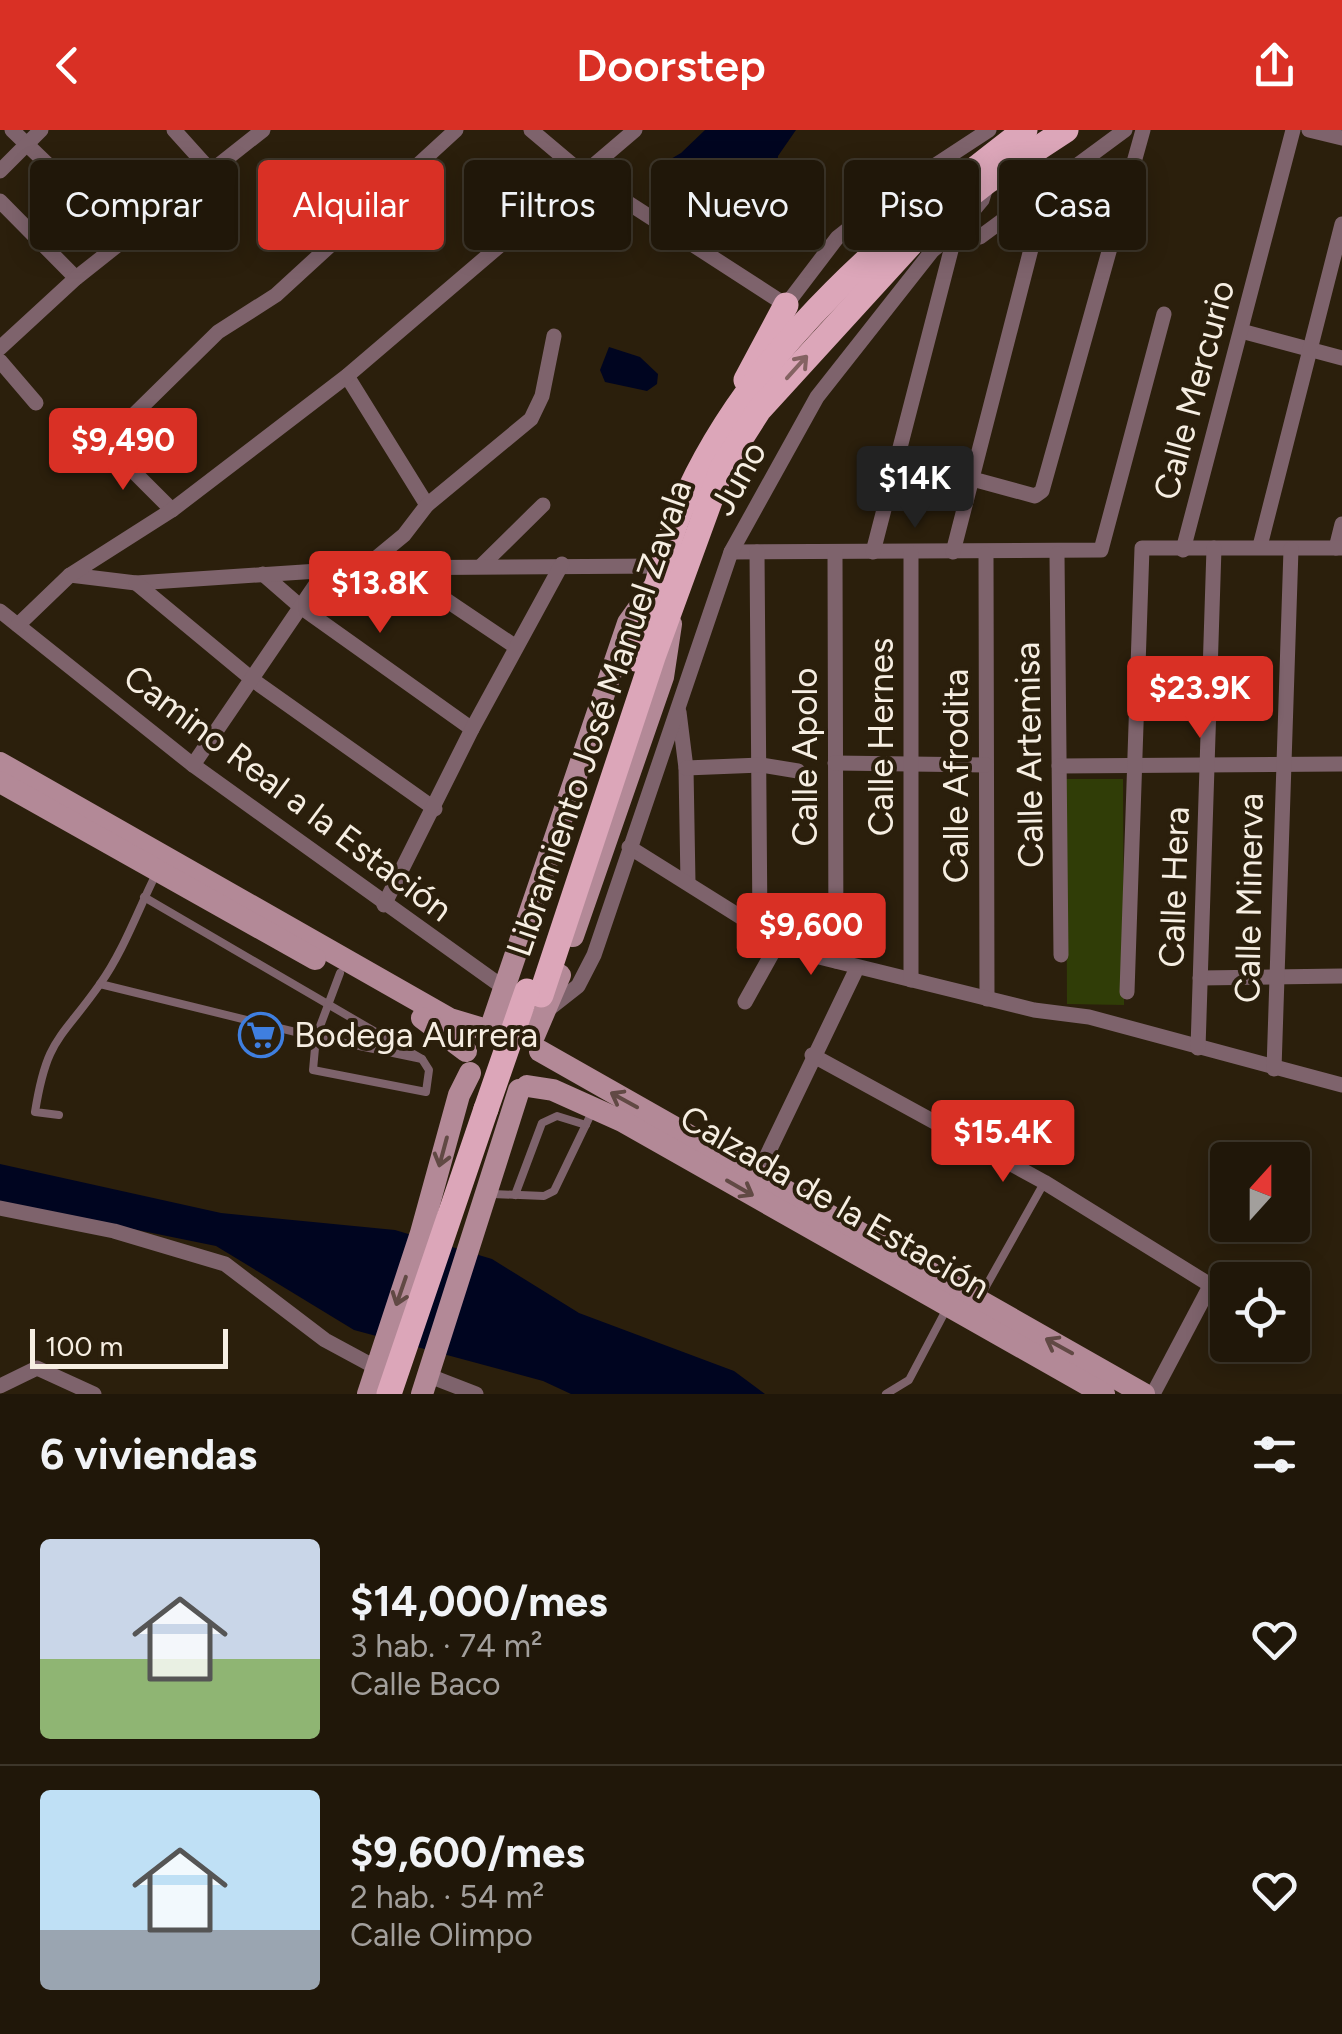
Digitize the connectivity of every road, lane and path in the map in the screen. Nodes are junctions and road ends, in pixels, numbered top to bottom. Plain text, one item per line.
1 (12, 130) edge
2 (41, 130) edge
3 (174, 130) edge
4 (263, 130) edge
5 (456, 130) edge
6 (531, 130) edge
7 (635, 130) edge
8 (990, 130) edge
9 (1025, 130) edge
10 (1066, 130) edge
11 (1125, 130) edge
12 (1143, 130) edge
13 (1293, 130) edge
14 (1308, 130) edge
15 (1342, 138) edge
16 (26, 146) junction
17 (41, 160) edge
18 (201, 160) edge
19 (223, 160) edge
20 (567, 160) edge
21 (598, 160) edge
22 (1081, 160) edge
23 (0, 171) edge
24 (988, 181) junction
25 (0, 201) edge
26 (631, 204) edge
27 (979, 204) edge
28 (999, 223) edge
29 (1342, 224) edge
30 (979, 238) edge
31 (111, 250) edge
32 (493, 250) edge
33 (935, 250) edge
34 (952, 250) edge
35 (1030, 250) edge
36 (76, 278) junction
37 (786, 304) junction
38 (1164, 314) dead end
39 (1241, 331) junction
40 (554, 336) dead end
41 (0, 348) edge
42 (1312, 348) junction
43 (1342, 358) edge
44 (0, 360) edge
45 (347, 376) junction
46 (36, 403) dead end
47 (715, 440) junction
48 (899, 459) junction
49 (970, 478) junction
50 (427, 505) junction
51 (544, 506) dead end
52 (172, 510) junction
53 (1342, 524) edge
54 (1260, 546) junction
55 (1214, 548) junction
56 (1339, 548) edge
57 (1291, 549) junction
58 (1183, 550) junction
59 (731, 552) junction
60 (757, 552) junction
61 (873, 552) junction
62 (953, 552) junction
63 (835, 553) junction
64 (911, 553) junction
65 (986, 554) junction
66 (1057, 554) junction
67 (562, 564) junction
68 (481, 566) junction
69 (364, 568) junction
70 (400, 568) junction
71 (325, 571) junction
72 (263, 574) junction
73 (70, 575) junction
74 (659, 575) junction
75 (136, 583) junction
76 (302, 608) junction
77 (0, 611) edge
78 (18, 625) junction
79 (516, 647) junction
80 (253, 680) junction
81 (678, 709) junction
82 (472, 729) junction
83 (836, 763) junction
84 (911, 764) junction
85 (1208, 764) junction
86 (1282, 764) junction
87 (1342, 764) edge
88 (194, 765) junction
89 (761, 765) junction
90 (986, 765) junction
91 (1132, 765) junction
92 (1059, 766) junction
93 (686, 768) junction
94 (798, 771) dead end
95 (1, 779) edge
96 (436, 809) junction
97 (629, 847) junction
98 (162, 865) junction
99 (688, 883) junction
100 (144, 897) junction
101 (384, 905) junction
102 (760, 928) junction
103 (779, 941) junction
104 (1060, 955) dead end
105 (310, 957) junction
106 (836, 961) junction
107 (857, 968) junction
108 (340, 973) junction
109 (1342, 976) edge
110 (1200, 978) junction
111 (1277, 978) junction
112 (911, 980) junction
113 (100, 984) junction
114 (300, 985) junction
115 (1127, 992) dead end
116 (530, 996) junction
117 (987, 998) junction
118 (327, 1001) junction
119 (745, 1002) dead end
120 (487, 1024) junction
121 (316, 1037) junction
122 (537, 1044) junction
123 (1198, 1048) junction
124 (812, 1055) junction
125 (422, 1059) junction
126 (468, 1062) junction
127 (1274, 1069) junction
128 (1342, 1085) edge
129 (523, 1088) junction
130 (59, 1115) dead end
131 (590, 1117) junction
132 (758, 1174) junction
133 (1044, 1182) junction
134 (487, 1194) junction
135 (515, 1195) junction
136 (0, 1208) edge
137 (447, 1242) junction
138 (1210, 1288) joint
139 (978, 1302) junction
140 (948, 1306) junction
141 (407, 1367) edge
142 (0, 1386) edge
143 (94, 1394) edge
144 (368, 1394) edge
145 (389, 1394) edge
146 (406, 1394) edge
147 (476, 1394) edge
148 (886, 1394) edge
149 (1104, 1394) edge
150 (1144, 1394) edge
151 (1153, 1394) edge

1 - 16 street
2 - 16 street
3 - 18 street
4 - 19 street
5 - 52 street
6 - 20 street
7 - 21 street
8 - 37 street
9 - 47 main road, Libramiento José Manuel Zavala
10 - 24 main road, Libramiento José Manuel Zavala
11 - 22 street
12 - 49 street
13 - 39 street, Calle Mercurio
14 - 15 street
16 - 17 street
16 - 23 street
24 - 27 street
116 -> 24 main road, Libramiento José Manuel Zavala
25 - 36 street
26 - 37 street
28 - 30 street
29 - 42 street
31 - 36 street
32 - 45 street
33 - 59 street, Juno
34 - 48 street
35 - 49 street
36 - 41 street
37 - 47 main road
38 - 66 street
39 - 42 street
39 - 58 street, Calle Mercurio
40 - 50 street
42 - 43 street
42 - 54 street
44 - 46 street
45 - 50 street
45 - 52 street
47 - 74 main road, Libramiento José Manuel Zavala
48 - 49 street
48 - 61 street
49 - 62 street
50 - 69 street
51 - 68 street
52 - 73 street
53 - 56 street
54 - 55 street
54 - 57 street
55 - 58 street
55 - 85 street, Calle Hera
56 - 57 street
57 - 86 street, Calle Minerva
58 - 91 street
59 - 60 street
59 - 81 street, Juno
60 - 63 street
60 - 89 street
61 - 63 street
61 - 64 street
62 - 64 street
62 - 65 street
63 - 83 street, Calle Apolo
64 - 84 street, Calle Hernes
65 - 66 street
65 - 90 street, Calle Afrodita
66 - 92 street, Calle Artemisa
67 - 68 street
67 - 74 street
67 - 79 street
68 - 70 street
69 - 70 street
69 - 71 street
70 - 79 street
71 - 72 street
71 - 76 street
72 - 75 street
72 - 76 street
73 - 75 street
73 - 78 street
74 - 116 main road, Libramiento José Manuel Zavala
75 - 80 street
76 - 80 street
76 - 82 street
77 - 78 street, Camino Real a la Estación
78 - 88 street, Camino Real a la Estación
79 - 82 street
80 - 88 street
80 - 96 street
81 - 93 street
81 - 97 street, Juno
82 - 96 street
83 - 84 street
83 - 106 street, Calle Apolo
84 - 90 street
84 - 112 street, Calle Hernes
85 - 86 street
85 - 91 street
85 - 110 street, Calle Hera
86 - 87 street
86 - 111 street, Calle Minerva
88 - 101 street, Camino Real a la Estación
89 - 93 street
89 - 94 street
89 - 102 street
90 - 117 street, Calle Afrodita
91 - 92 street
91 - 115 street
92 - 104 street, Calle Artemisa
93 - 99 street
95 - 98 main road
96 - 101 street
97 - 99 street
97 - 116 street, Juno
98 - 100 lane
98 - 105 main road
98 - 120 main road
99 - 102 street
100 - 113 lane
100 - 114 lane
101 - 116 street, Camino Real a la Estación
102 - 103 street
103 - 106 street
103 - 119 street
105 - 108 main road
105 - 114 lane
106 - 107 street
107 - 112 street
107 - 124 street
108 - 118 lane
108 - 126 main road
109 - 111 street
110 - 111 street
110 - 123 street, Calle Hera
111 - 127 street, Calle Minerva
112 - 117 street
113 - 121 lane
113 - 130 lane
114 - 118 lane
116 - 120 main road
116 - 122 main road
116 - 137 main road, Libramiento José Manuel Zavala
117 - 123 street
118 - 121 lane
118 - 125 lane
120 - 122 main road
120 - 126 main road
121 - 125 lane
121 - 125 lane
122 - 129 main road
132 -> 122 main road, Calzada de la Estación
123 - 127 street
124 - 132 street
124 - 133 street
126 - 129 main road
126 -> 137 main road
127 - 128 street
129 - 131 main road, Calzada de la Estación
129 - 134 main road
131 - 135 lane
131 - 135 lane
131 -> 140 main road, Calzada de la Estación
132 - 139 main road, Calzada de la Estación
133 - 138 street
133 - 139 lane
134 - 135 lane
134 - 137 main road
136 - 141 street
137 - 141 main road, Libramiento José Manuel Zavala
138 - 151 street
150 -> 139 main road, Calzada de la Estación
140 - 148 lane
140 - 149 main road, Calzada de la Estación
141 - 144 main road
141 - 145 main road, Libramiento José Manuel Zavala
141 - 146 main road, Libramiento José Manuel Zavala
141 - 147 street
142 - 143 street

